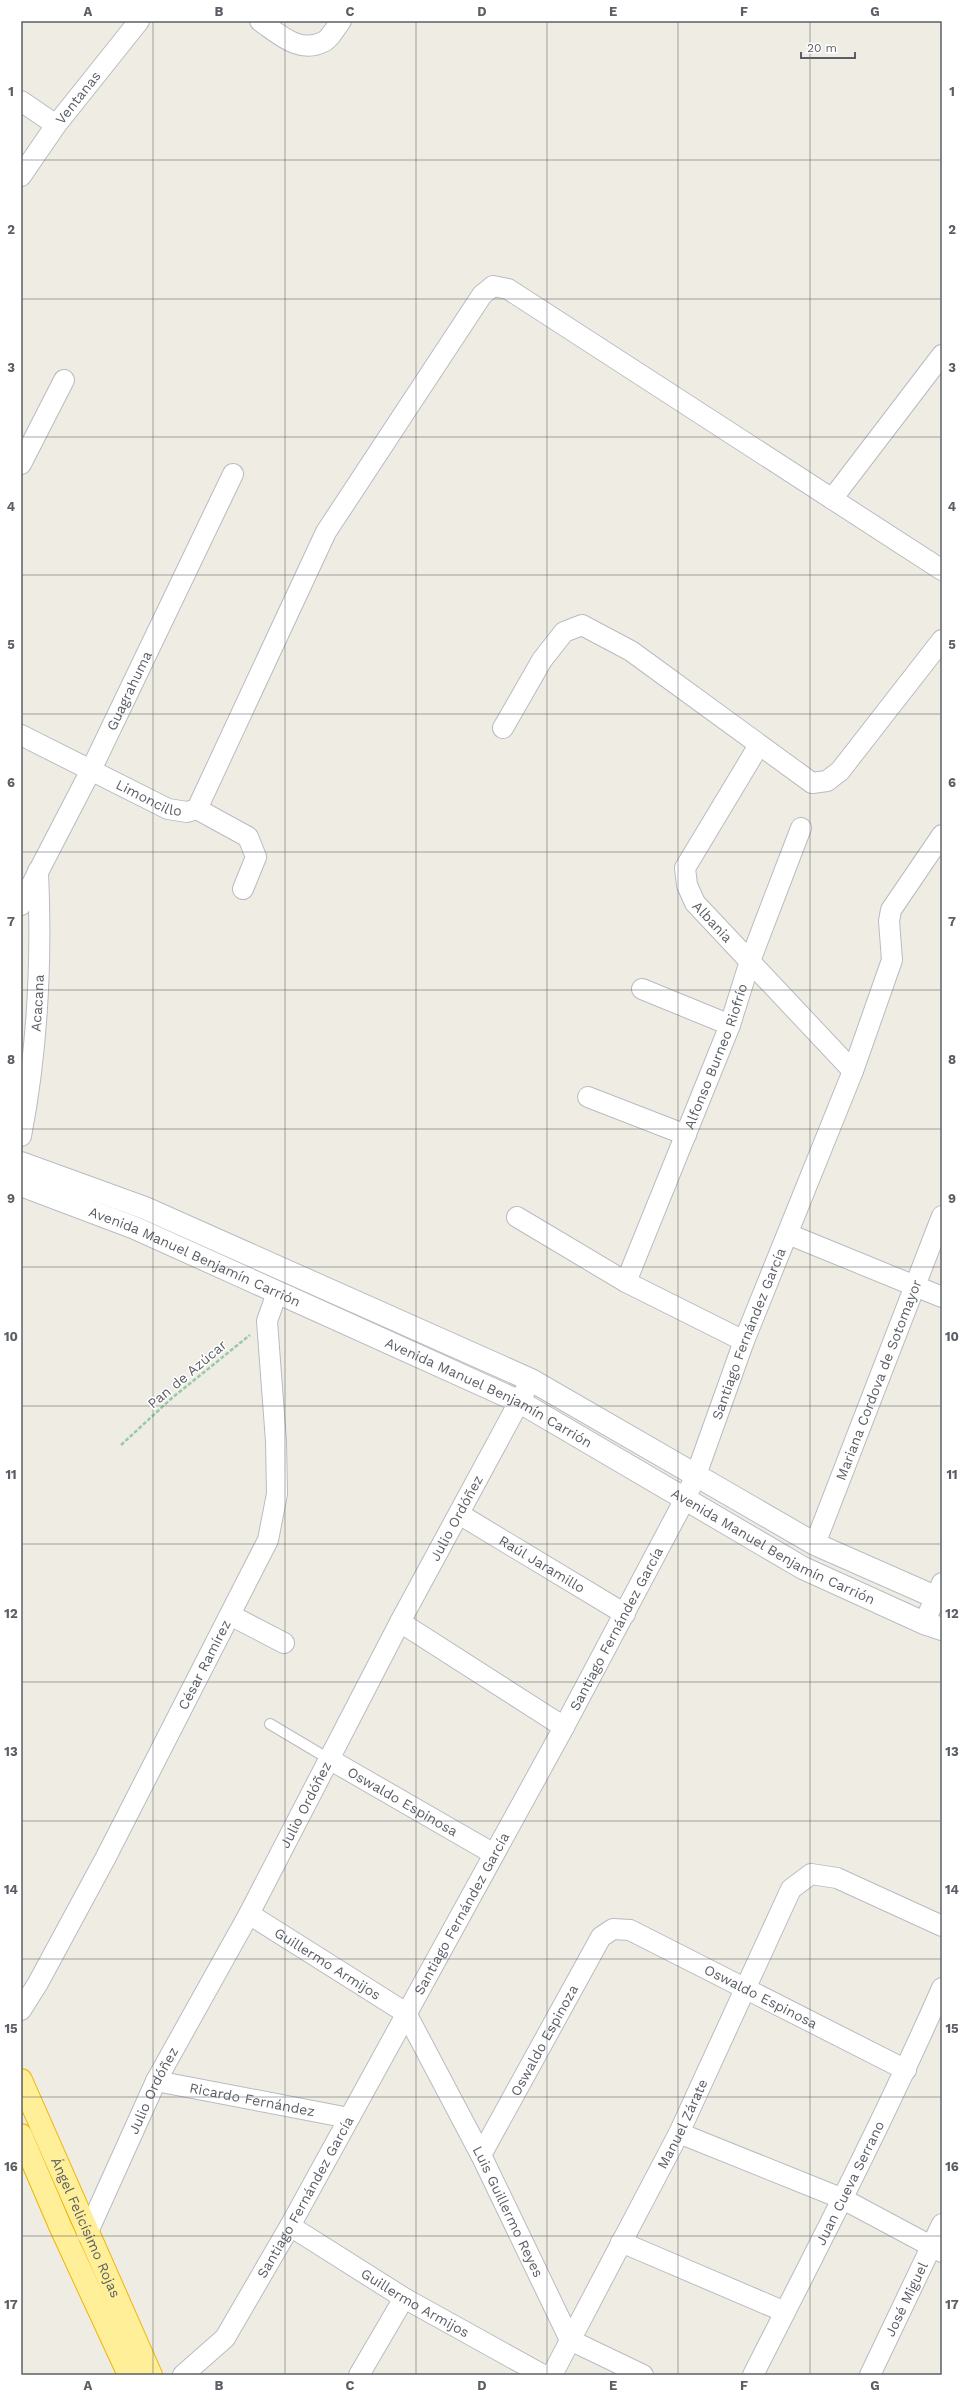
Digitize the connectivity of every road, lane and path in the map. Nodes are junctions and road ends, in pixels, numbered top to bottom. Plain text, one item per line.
1 (138, 21) edge
2 (260, 21) edge
3 (341, 21) edge
4 (21, 102) edge
5 (56, 125) junction
6 (21, 176) edge
7 (942, 355) edge
8 (64, 380) dead end
9 (21, 464) edge
10 (233, 474) dead end
11 (832, 499) junction
12 (942, 570) edge
13 (942, 640) edge
14 (503, 728) dead end
15 (21, 735) edge
16 (759, 745) junction
17 (91, 770) junction
18 (197, 809) junction
19 (800, 828) dead end
20 (942, 835) edge
21 (38, 868) junction
22 (243, 889) dead end
23 (21, 905) edge
24 (750, 961) junction
25 (642, 989) dead end
26 (730, 1025) junction
27 (853, 1071) junction
28 (588, 1098) dead end
29 (686, 1134) junction
30 (21, 1136) edge
31 (21, 1163) edge
32 (21, 1185) edge
33 (942, 1216) edge
34 (518, 1217) dead end
35 (788, 1234) junction
36 (626, 1282) junction
37 (915, 1285) junction
38 (277, 1293) junction
39 (942, 1297) edge
40 (267, 1322) junction
41 (744, 1341) junction
42 (531, 1380) junction
43 (518, 1402) junction
44 (121, 1444) dead end
45 (696, 1475) junction
46 (685, 1499) junction
47 (459, 1514) junction
48 (815, 1544) junction
49 (940, 1594) edge
50 (625, 1614) junction
51 (230, 1615) junction
52 (400, 1622) junction
53 (933, 1626) edge
54 (284, 1643) dead end
55 (270, 1724) dead end
56 (564, 1727) junction
57 (329, 1758) junction
58 (494, 1854) junction
59 (249, 1914) junction
60 (942, 1926) edge
61 (613, 1929) joint
62 (942, 1988) edge
63 (744, 1990) junction
64 (21, 2010) edge
65 (406, 2013) junction
66 (906, 2070) junction
67 (21, 2080) edge
68 (156, 2081) junction
69 (349, 2118) junction
70 (679, 2133) junction
71 (21, 2135) edge
72 (481, 2155) junction
73 (843, 2200) junction
74 (942, 2224) edge
75 (290, 2226) junction
76 (87, 2234) junction
77 (621, 2242) junction
78 (936, 2250) edge
79 (404, 2298) junction
80 (785, 2312) junction
81 (570, 2340) junction
82 (129, 2375) edge
83 (151, 2375) edge
84 (183, 2375) edge
85 (359, 2375) edge
86 (543, 2375) edge
87 (552, 2375) edge
88 (643, 2375) edge
89 (753, 2375) edge
90 (870, 2375) edge

1 - 5 street, Ventanas
2 - 3 street
4 - 5 street
5 - 6 street, Ventanas
7 - 11 street
8 - 9 street
10 - 17 street, Guagrahuma
11 - 12 street
11 - 18 street
13 - 16 street
14 - 16 street
15 - 17 street, Limoncillo
16 - 24 street, Albania
17 - 18 street, Limoncillo
17 - 21 street, Guagrahuma
18 - 22 street, Limoncillo
19 - 24 street, Alfonso Burneo Riofrío
20 - 27 street, Santiago Fernández García
21 - 23 street, Guagrahuma
21 - 30 street, Acacana
24 - 26 street, Alfonso Burneo Riofrío
24 - 27 street, Albania
25 - 26 street
26 - 29 street, Alfonso Burneo Riofrío
27 - 35 street, Santiago Fernández García
28 - 29 street
29 - 36 street, Alfonso Burneo Riofrío
31 - 42 main road, Avenida Manuel Benjamín Carrión
32 - 38 main road, Avenida Manuel Benjamín Carrión
33 - 37 street, Mariana Cordova de Sotomayor
34 - 36 street
35 - 37 street
35 - 41 street, Santiago Fernández García
36 - 41 street
37 - 39 street
37 - 48 street, Mariana Cordova de Sotomayor
38 - 40 street, César Ramírez
38 - 43 main road, Avenida Manuel Benjamín Carrión
40 - 44 path, Pan de Azúcar
40 - 51 street, César Ramírez
41 - 45 street, Santiago Fernández García
42 - 43 street, Julio Ordóñez
42 - 45 main road, Avenida Manuel Benjamín Carrión
43 - 46 main road, Avenida Manuel Benjamín Carrión
43 - 47 street, Julio Ordóñez
45 - 46 street, Santiago Fernández García
45 - 48 main road, Avenida Manuel Benjamín Carrión
46 - 50 street, Santiago Fernández García
46 - 53 main road, Avenida Manuel Benjamín Carrión
47 - 50 street, Raúl Jaramillo
47 - 52 street, Julio Ordóñez
48 - 49 main road, Avenida Manuel Benjamín Carrión
49 - 53 street
50 - 56 street, Santiago Fernández García
51 - 54 street
51 - 64 street, César Ramírez
52 - 56 street
52 - 57 street, Julio Ordóñez
55 - 57 lane, Oswaldo Espinosa
56 - 58 street, Santiago Fernández García
57 - 58 street, Oswaldo Espinosa
57 - 59 street, Julio Ordóñez
58 - 65 street, Santiago Fernández García
59 - 65 street, Guillermo Armijos
59 - 68 street, Julio Ordóñez
60 - 63 street, Manuel Zárate
61 - 63 street, Oswaldo Espinosa
61 - 72 street, Oswaldo Espinoza
62 - 66 street, Juan Cueva Serrano
63 - 66 street, Oswaldo Espinosa
63 - 70 street, Manuel Zárate
65 - 69 street, Santiago Fernández García
65 - 72 street, Luis Guillermo Reyes
66 - 73 street, Juan Cueva Serrano
67 - 76 highway, Ángel Felicísimo Rojas
68 - 69 street, Ricardo Fernández
68 - 76 street, Julio Ordóñez
69 - 75 street, Santiago Fernández García
70 - 73 street
70 - 77 street, Manuel Zárate
71 - 82 highway, Ángel Felicísimo Rojas
72 - 81 street, Luis Guillermo Reyes
73 - 78 street
73 - 80 street, Juan Cueva Serrano
74 - 78 street, José Miguel
75 - 79 street, Guillermo Armijos
75 - 84 street, Santiago Fernández García
76 - 83 highway, Ángel Felicísimo Rojas
77 - 80 street
77 - 81 street, Manuel Zárate
78 - 90 street, José Miguel
79 - 85 street
79 - 86 street, Guillermo Armijos
80 - 89 street, Juan Cueva Serrano
81 - 87 street, Manuel Zárate
81 - 88 street

